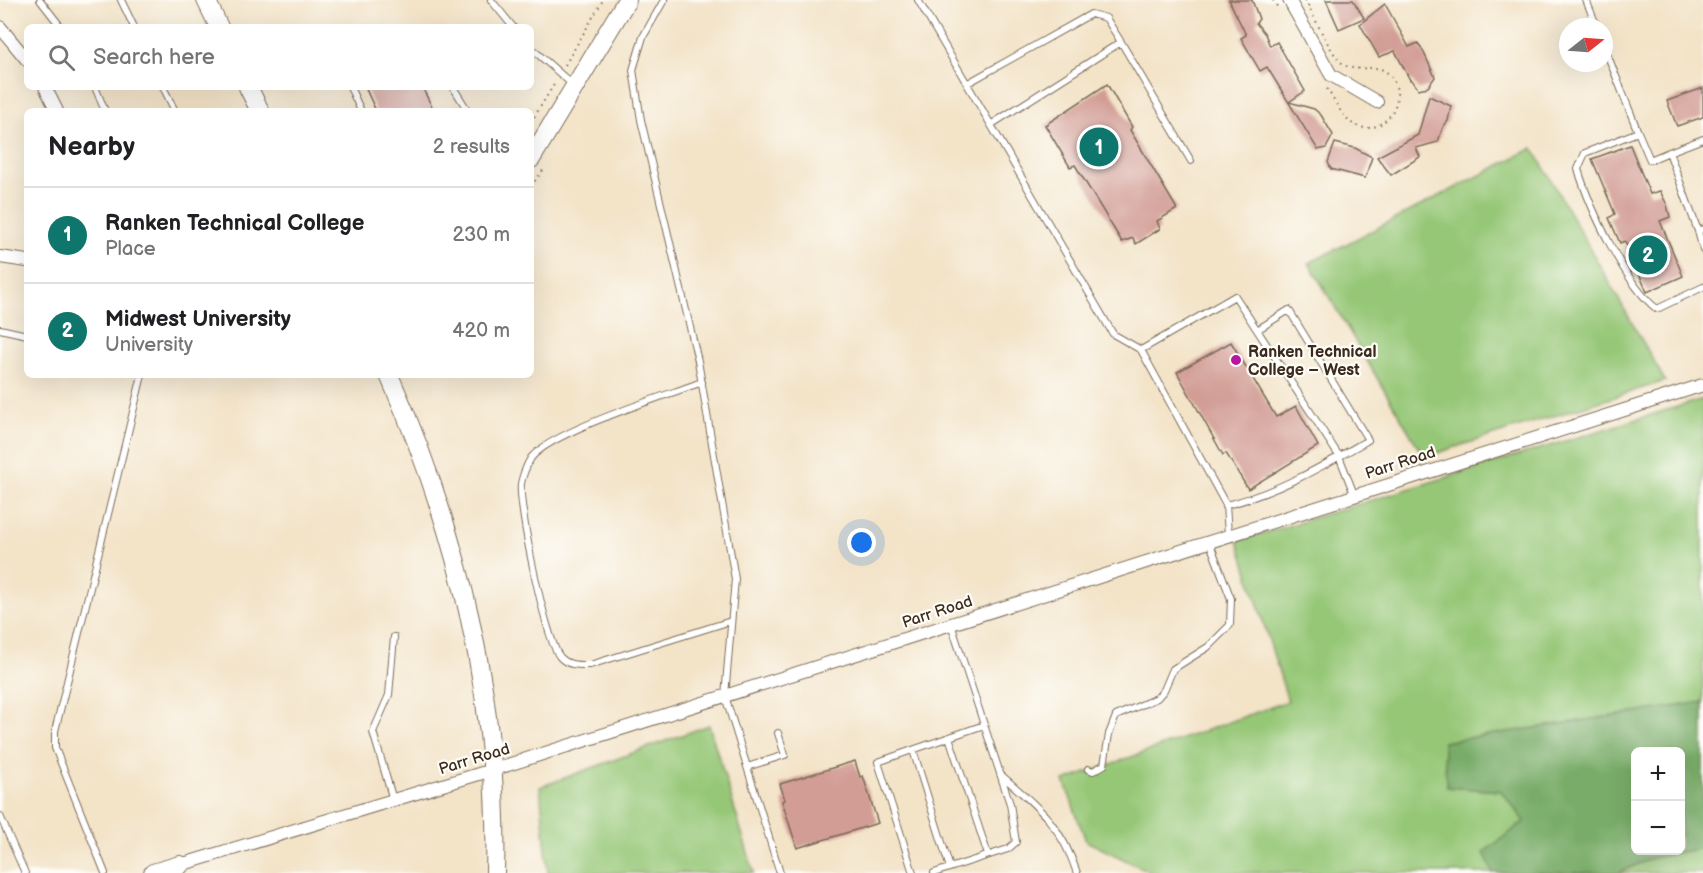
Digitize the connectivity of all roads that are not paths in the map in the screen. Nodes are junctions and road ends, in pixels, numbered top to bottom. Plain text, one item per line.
1 (40, 0) edge
2 (121, 0) edge
3 (206, 0) edge
4 (491, 0) edge
5 (627, 0) edge
6 (664, 0) edge
7 (918, 0) edge
8 (1289, 0) edge
9 (1586, 0) edge
10 (1593, 18) edge
11 (59, 24) edge
12 (133, 24) edge
13 (218, 24) edge
14 (511, 24) edge
15 (0, 27) edge
16 (1121, 42) junction
17 (534, 51) edge
18 (24, 56) edge
19 (1613, 69) edge
20 (969, 83) junction
21 (575, 87) junction
22 (46, 90) edge
23 (96, 90) edge
24 (164, 90) edge
25 (250, 90) edge
26 (351, 90) edge
27 (455, 90) edge
28 (1377, 102) dead end
29 (56, 108) edge
30 (104, 108) edge
31 (174, 108) edge
32 (259, 108) edge
33 (360, 108) edge
34 (466, 108) edge
35 (992, 124) junction
36 (1638, 132) junction
37 (1703, 139) edge
38 (1669, 152) junction
39 (534, 154) edge
40 (1191, 161) dead end
41 (1700, 230) edge
42 (1703, 250) edge
43 (0, 257) edge
44 (24, 261) edge
45 (1703, 287) edge
46 (0, 329) edge
47 (1257, 330) junction
48 (24, 334) edge
49 (1141, 350) junction
50 (141, 378) edge
51 (390, 378) edge
52 (702, 382) junction
53 (1703, 384) edge
54 (1339, 456) junction
55 (1354, 494) junction
56 (1226, 505) junction
57 (1228, 534) junction
58 (1209, 541) junction
59 (731, 621) junction
60 (951, 624) junction
61 (394, 637) dead end
62 (725, 696) junction
63 (984, 725) junction
64 (778, 733) dead end
65 (950, 737) junction
66 (913, 750) junction
67 (747, 767) junction
68 (1088, 769) dead end
69 (492, 770) junction
70 (1000, 774) junction
71 (393, 800) junction
72 (0, 816) edge
73 (988, 855) junction
74 (950, 868) junction
75 (180, 869) edge
76 (25, 873) edge
77 (105, 873) edge
78 (153, 873) edge
79 (495, 873) edge
80 (780, 873) edge
81 (913, 873) edge
82 (934, 873) edge
83 (1077, 873) edge

1 - 11 lane
2 - 12 lane
3 - 13 main road
4 - 14 lane
5 - 21 main road
6 - 52 lane
7 - 20 lane
8 - 28 street
9 - 10 lane
15 - 18 street
16 - 20 lane
16 - 35 lane
16 - 40 lane
17 - 21 lane
19 - 36 lane
20 - 35 lane
21 - 39 main road
22 - 29 street
23 - 30 lane
24 - 31 lane
25 - 32 main road
26 - 33 lane
27 - 34 lane
35 - 49 lane
36 - 38 lane
36 - 45 lane
37 - 38 lane
38 - 41 lane
41 - 42 lane
43 - 44 street
46 - 48 lane
47 - 49 lane
47 - 54 lane
47 - 54 lane
49 - 56 lane
50 - 77 lane
51 - 69 main road
52 - 59 lane
52 - 59 lane
53 - 55 street, Parr Road
54 - 55 lane
54 - 56 lane
55 - 57 street, Parr Road
56 - 57 lane
57 - 58 street, Parr Road
58 - 60 street, Parr Road
58 - 68 lane
59 - 62 lane
60 - 62 street, Parr Road
60 - 63 lane
61 - 71 lane
62 - 67 lane
62 - 69 street, Parr Road
63 - 65 lane
63 - 70 lane
64 - 67 lane
65 - 66 lane
65 - 73 lane
66 - 74 lane
66 - 81 lane
67 - 80 lane
69 - 71 street, Parr Road
69 - 79 main road
70 - 73 lane
70 - 83 lane
71 - 75 street, Parr Road
72 - 76 lane
73 - 74 lane
74 - 82 lane
75 - 78 main road

